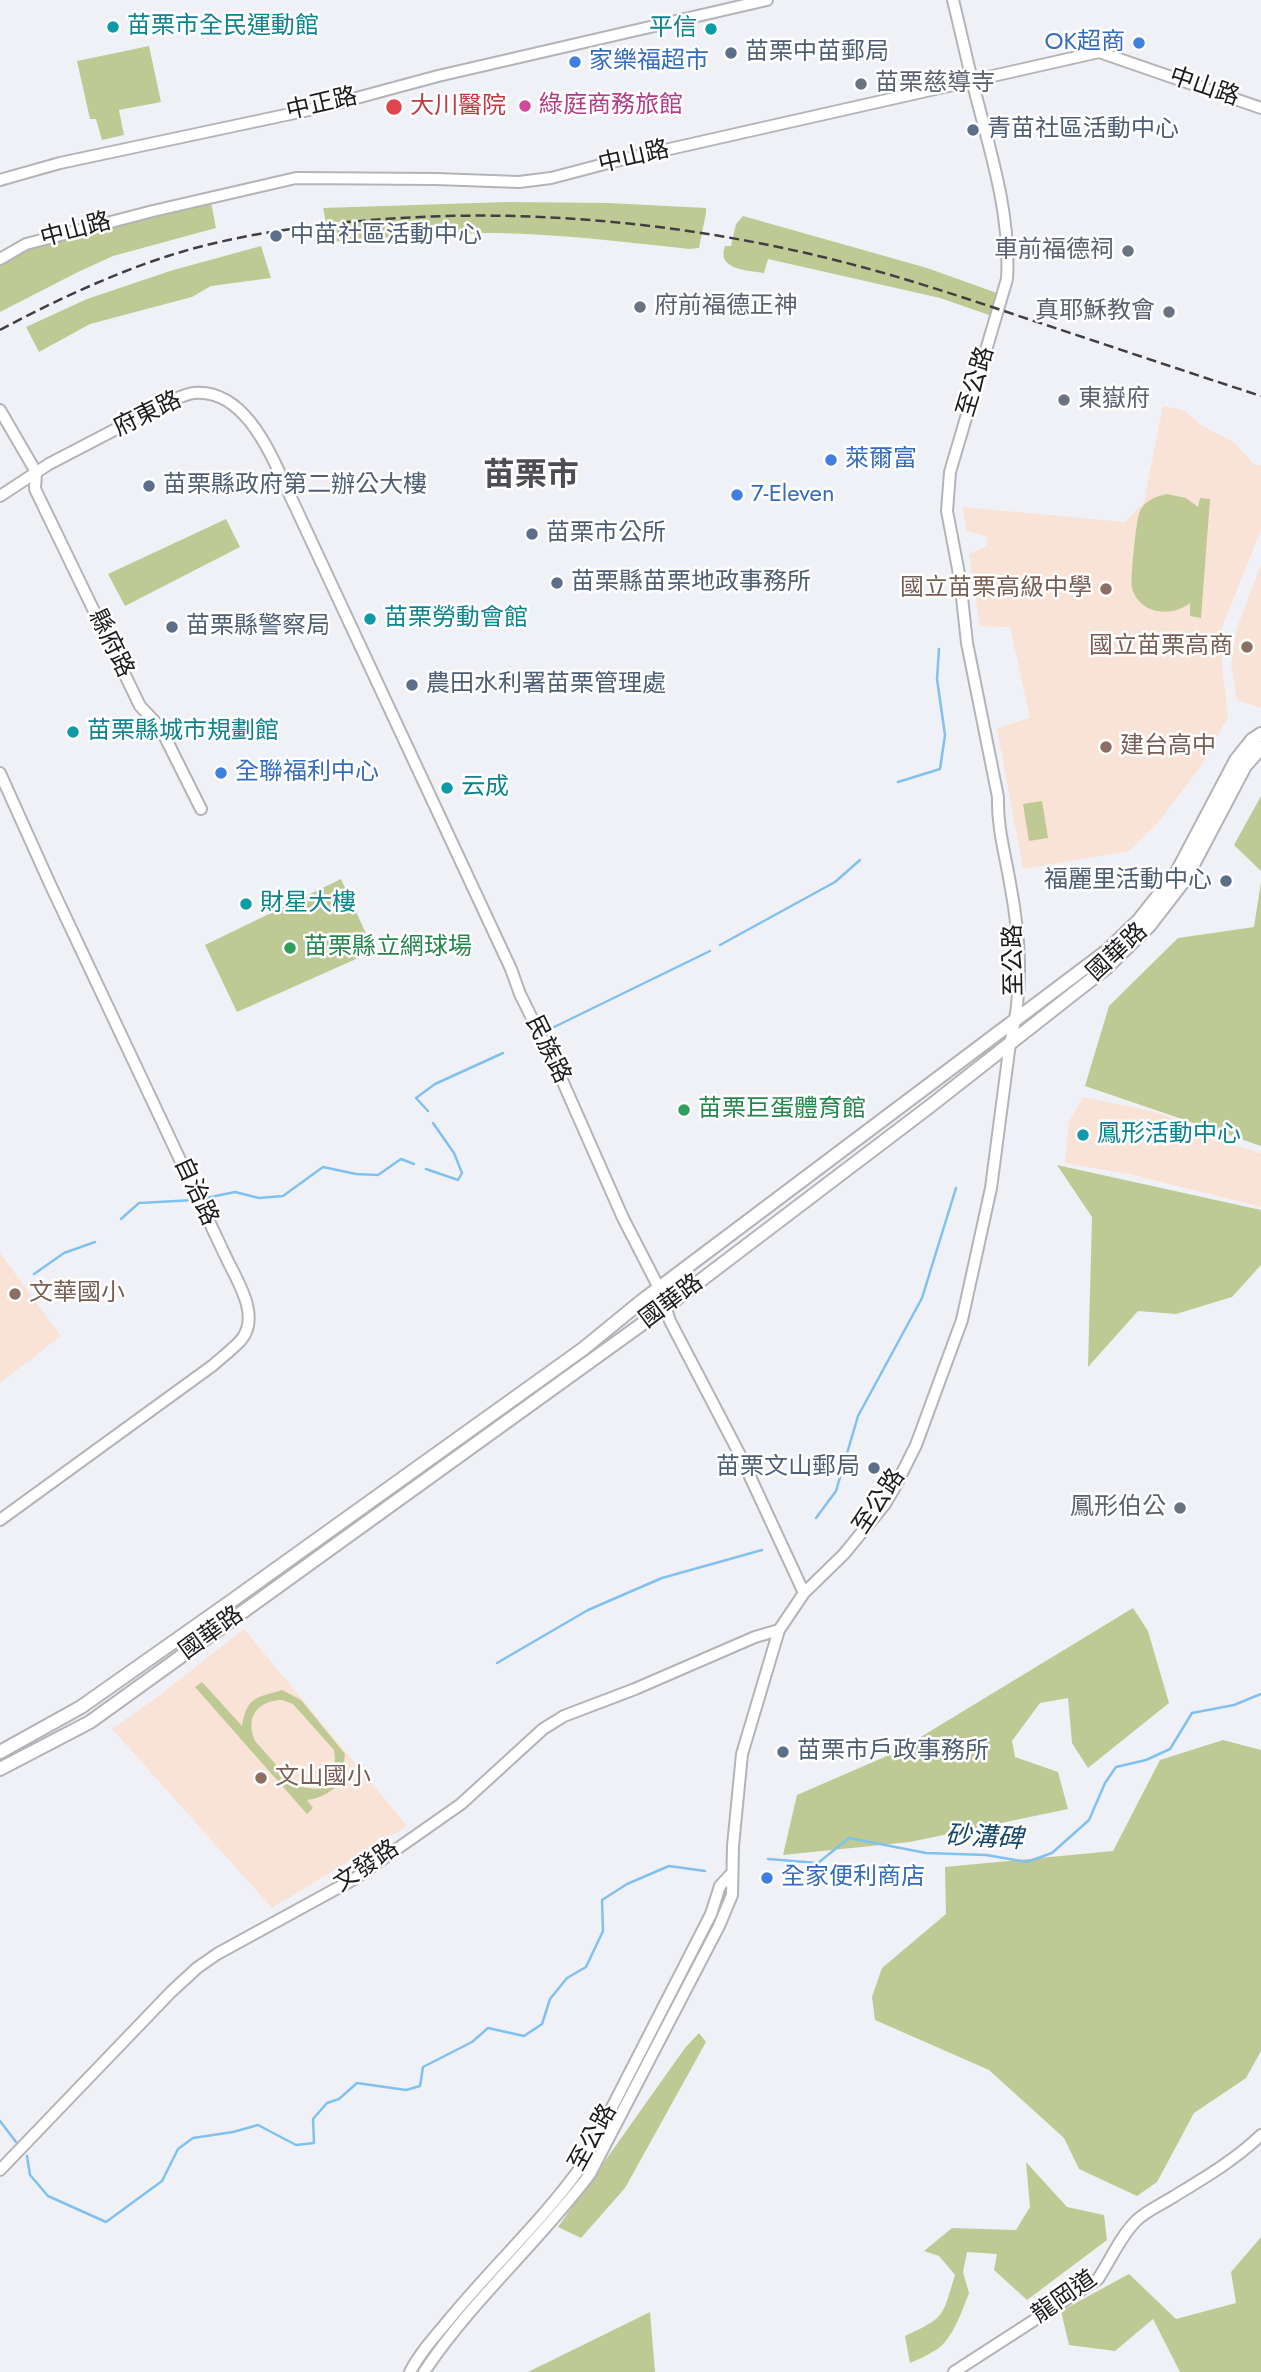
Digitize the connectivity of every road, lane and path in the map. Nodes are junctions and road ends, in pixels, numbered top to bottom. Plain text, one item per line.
1 (766, 0) edge
2 (953, 0) edge
3 (972, 80) junction
4 (1261, 108) edge
5 (0, 180) edge
6 (0, 259) edge
7 (0, 410) edge
8 (36, 472) junction
9 (0, 496) edge
10 (294, 504) joint
11 (1261, 734) edge
12 (1261, 748) edge
13 (0, 773) edge
14 (201, 809) dead end
15 (1182, 875) junction
16 (1016, 1020) junction
17 (1010, 1043) junction
18 (659, 1288) junction
19 (667, 1306) junction
20 (0, 1520) edge
21 (804, 1593) junction
22 (779, 1630) junction
23 (0, 1752) edge
24 (0, 1769) edge
25 (731, 1874) junction
26 (625, 2082) junction
27 (636, 2087) junction
28 (1261, 2134) edge
29 (0, 2170) edge
30 (501, 2269) junction
31 (410, 2372) edge
32 (424, 2372) edge
33 (954, 2372) edge

1 - 5 street, 中正路
2 - 3 street, 至公路
3 - 4 street, 中山路
3 - 6 street, 中山路
3 - 16 street, 至公路
7 - 8 street, 縣府路
8 - 9 street, 府東路
8 - 10 street, 府東路
8 - 14 street, 縣府路
10 - 18 street, 民族路
11 - 15 main road, 國華路
12 - 15 main road, 國華路
13 - 20 street, 自治路
15 - 16 main road, 國華路
15 - 17 main road, 國華路
16 - 17 street, 至公路
16 - 18 main road, 國華路
17 - 19 main road, 國華路
17 - 21 street, 至公路
18 - 19 street, 民族路
18 - 23 main road, 國華路
19 - 21 street, 民族路
19 - 24 main road, 國華路
21 - 22 street, 至公路
22 - 25 street, 至公路
22 - 29 street, 文發路
25 - 26 street, 至公路
25 - 27 street, 至公路
26 - 27 street
26 - 30 street, 至公路
27 - 30 street, 至公路
28 - 33 street, 龍岡道
30 - 31 street, 至公路
30 - 32 street, 至公路

